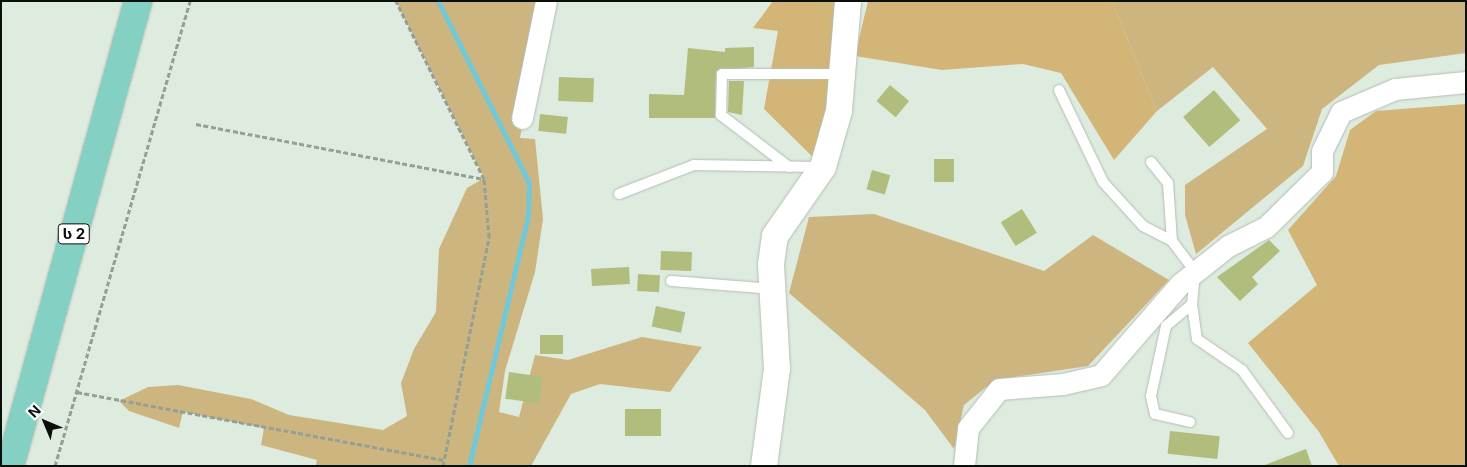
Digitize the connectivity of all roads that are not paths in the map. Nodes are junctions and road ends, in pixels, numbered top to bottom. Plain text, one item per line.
1 (138, 1) edge
2 (546, 1) edge
3 (848, 1) edge
4 (841, 74) junction
5 (1466, 82) edge
6 (1058, 90) dead end
7 (522, 118) dead end
8 (1151, 162) dead end
9 (790, 167) junction
10 (823, 167) junction
11 (618, 194) dead end
12 (1172, 240) junction
13 (1195, 271) junction
14 (671, 282) dead end
15 (774, 289) junction
16 (1192, 304) junction
17 (1190, 422) dead end
18 (1288, 433) dead end
19 (10, 466) edge
20 (764, 466) edge
21 (964, 466) edge

1 - 19 highway, ს 2
2 - 7 street
3 - 4 street
4 - 9 lane
4 - 10 street
5 - 13 street
6 - 12 lane
8 - 12 lane
9 - 10 lane
9 - 11 lane
10 - 15 street
12 - 13 lane
13 - 16 lane
13 - 21 street
14 - 15 lane
15 - 20 street
16 - 17 lane
16 - 18 lane

